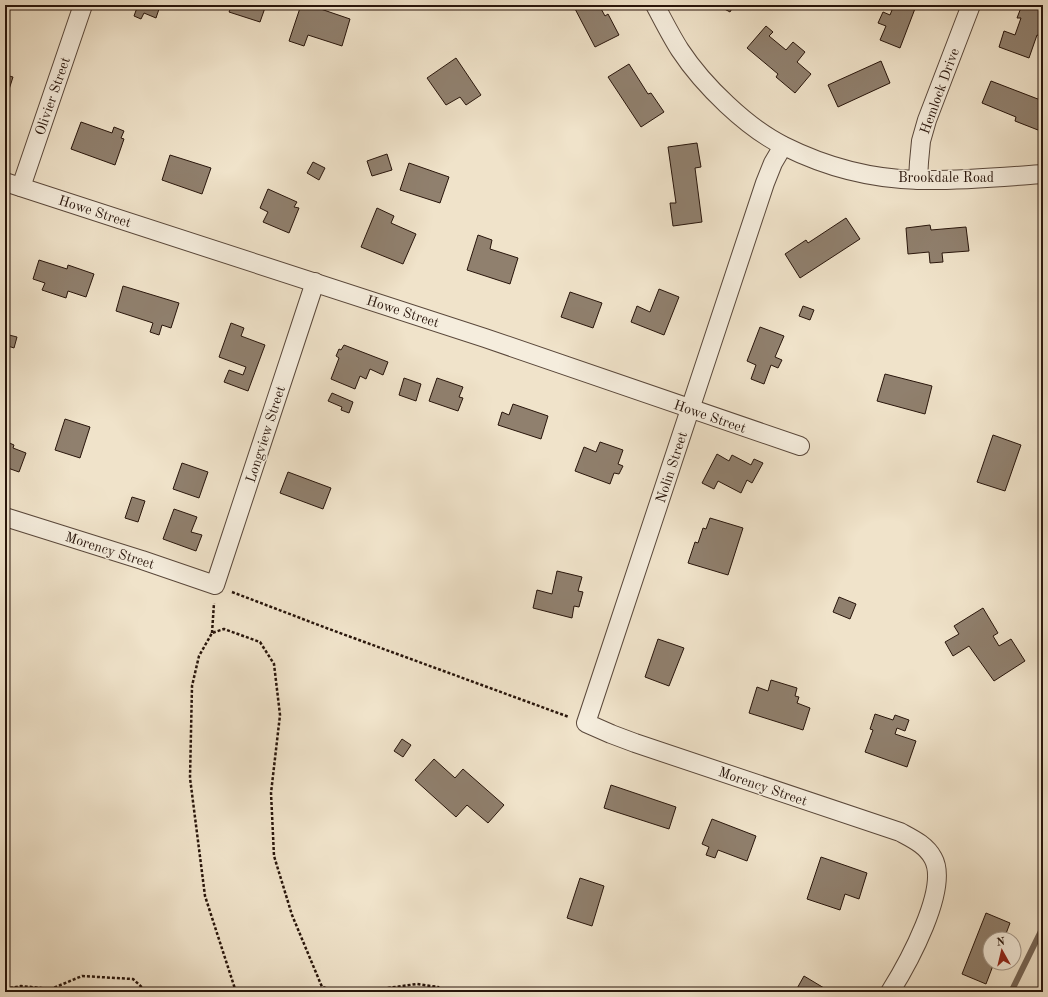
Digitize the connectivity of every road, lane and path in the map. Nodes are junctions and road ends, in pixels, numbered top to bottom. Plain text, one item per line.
1 (82, 5) edge
2 (655, 5) edge
3 (971, 5) edge
4 (783, 146) junction
5 (1043, 174) edge
6 (918, 180) junction
7 (13, 185) edge
8 (316, 282) junction
9 (690, 409) junction
10 (800, 446) dead end
11 (5, 517) edge
12 (215, 585) junction
13 (212, 633) junction
14 (586, 723) junction
15 (5, 989) edge
16 (147, 992) edge
17 (236, 992) edge
18 (341, 992) edge
19 (358, 992) edge
20 (443, 992) edge
21 (890, 992) edge

1 - 7 street, Olivier Street
2 - 4 street, Brookdale Road
3 - 6 street, Hemlock Drive
4 - 6 street, Brookdale Road
4 - 9 street, Nolin Street
5 - 6 street, Brookdale Road
7 - 8 street, Howe Street
8 - 9 street, Howe Street
8 - 12 street, Longview Street
9 - 10 street, Howe Street
9 - 14 street, Nolin Street
11 - 12 street, Morency Street
12 - 13 path
12 - 14 path
13 - 17 path
13 - 18 path
14 - 21 street, Morency Street
15 - 16 path
19 - 20 path

